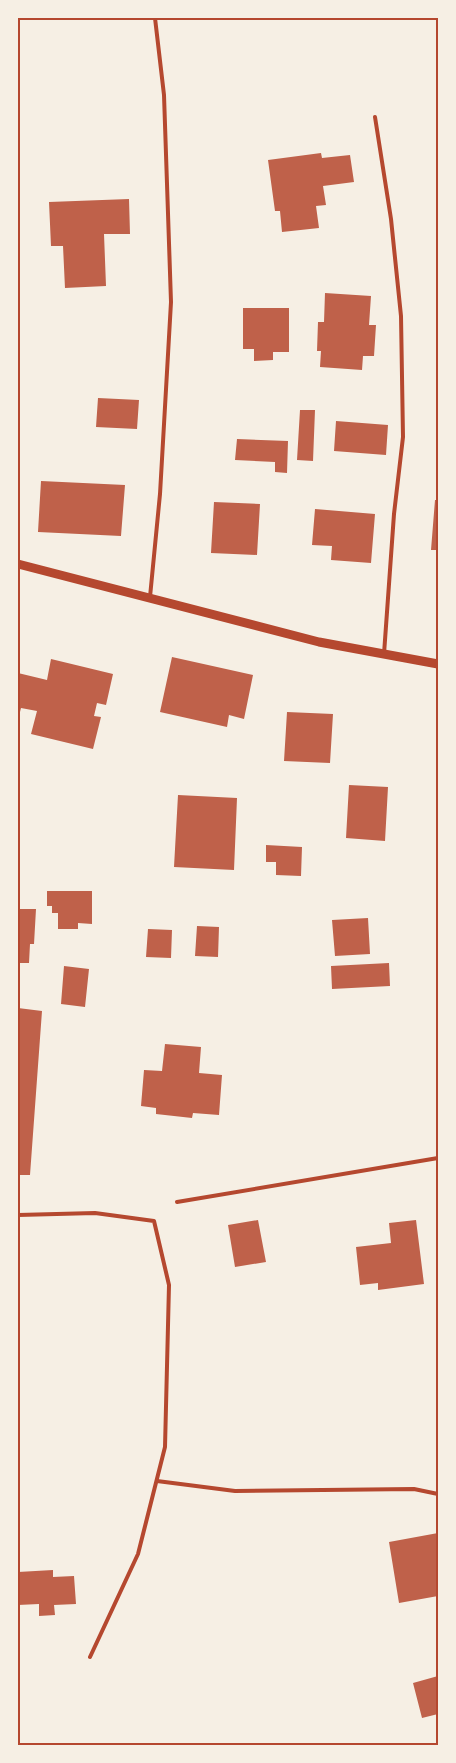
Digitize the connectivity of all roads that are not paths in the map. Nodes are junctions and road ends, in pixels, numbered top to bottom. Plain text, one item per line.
1 (155, 18) edge
2 (375, 117) dead end
3 (18, 564) edge
4 (150, 597) junction
5 (384, 654) junction
6 (438, 664) edge
7 (438, 1158) edge
8 (177, 1202) dead end
9 (18, 1215) edge
10 (157, 1481) junction
11 (438, 1494) edge
12 (90, 1657) dead end

1 - 4 lane
2 - 5 lane
3 - 4 street
4 - 5 street
5 - 6 street
7 - 8 lane
9 - 10 lane
10 - 11 lane
10 - 12 lane

